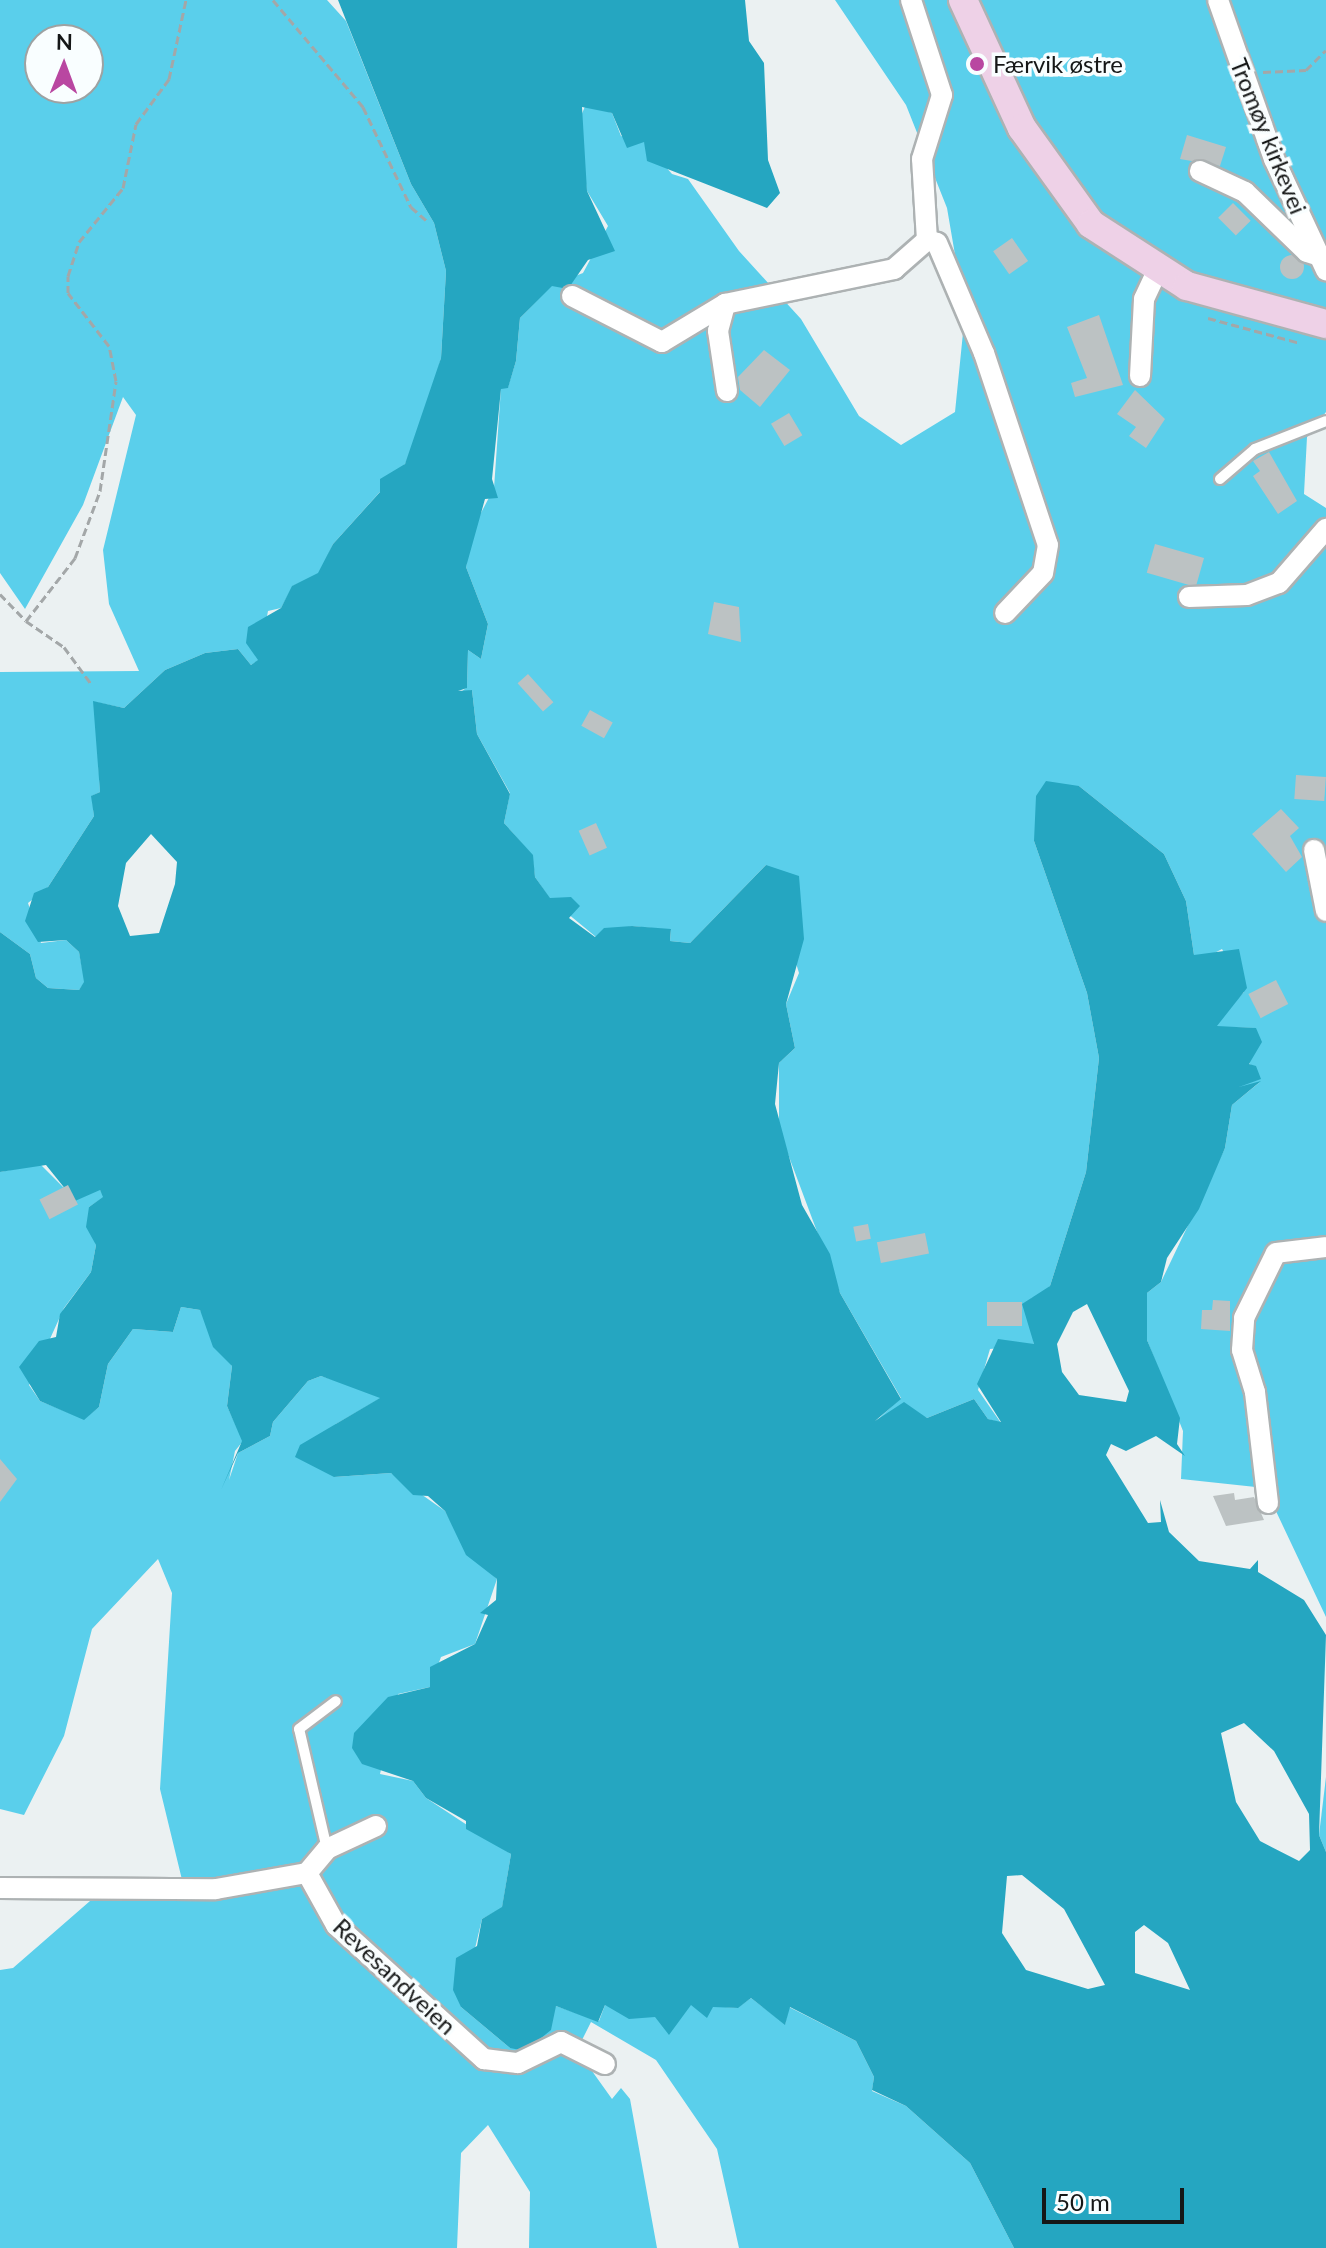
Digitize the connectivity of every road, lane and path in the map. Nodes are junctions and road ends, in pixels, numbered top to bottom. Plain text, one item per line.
1 (186, 0) edge
2 (273, 0) edge
3 (911, 0) edge
4 (963, 0) edge
5 (1218, 0) edge
6 (1326, 50) edge
7 (1243, 77) junction
8 (1200, 171) dead end
9 (427, 221) dead end
10 (927, 240) junction
11 (1323, 263) edge
12 (1157, 271) junction
13 (572, 296) dead end
14 (725, 304) junction
15 (1326, 324) edge
16 (1140, 376) dead end
17 (727, 391) dead end
18 (1326, 421) edge
19 (1220, 479) dead end
20 (1326, 529) edge
21 (0, 594) edge
22 (1189, 597) dead end
23 (1005, 613) dead end
24 (26, 621) junction
25 (92, 685) dead end
26 (1314, 850) dead end
27 (1326, 911) edge
28 (1326, 1247) edge
29 (1268, 1503) dead end
30 (336, 1701) dead end
31 (376, 1826) dead end
32 (327, 1849) junction
33 (307, 1873) junction
34 (0, 1888) edge
35 (605, 2064) dead end

1 - 24 path
2 - 9 path
3 - 10 street
4 - 12 main road
5 - 7 street, Tromøy kirkevei
6 - 7 path
7 - 11 street, Tromøy kirkevei
8 - 11 street
10 - 14 street
10 - 23 street
12 - 15 main road
12 - 16 street
13 - 14 street
14 - 17 street
18 - 19 lane
20 - 22 street
21 - 24 path
24 - 25 path
26 - 27 street
28 - 29 street
30 - 32 lane
31 - 32 street
32 - 33 street
33 - 34 street
33 - 35 street, Revesandveien

